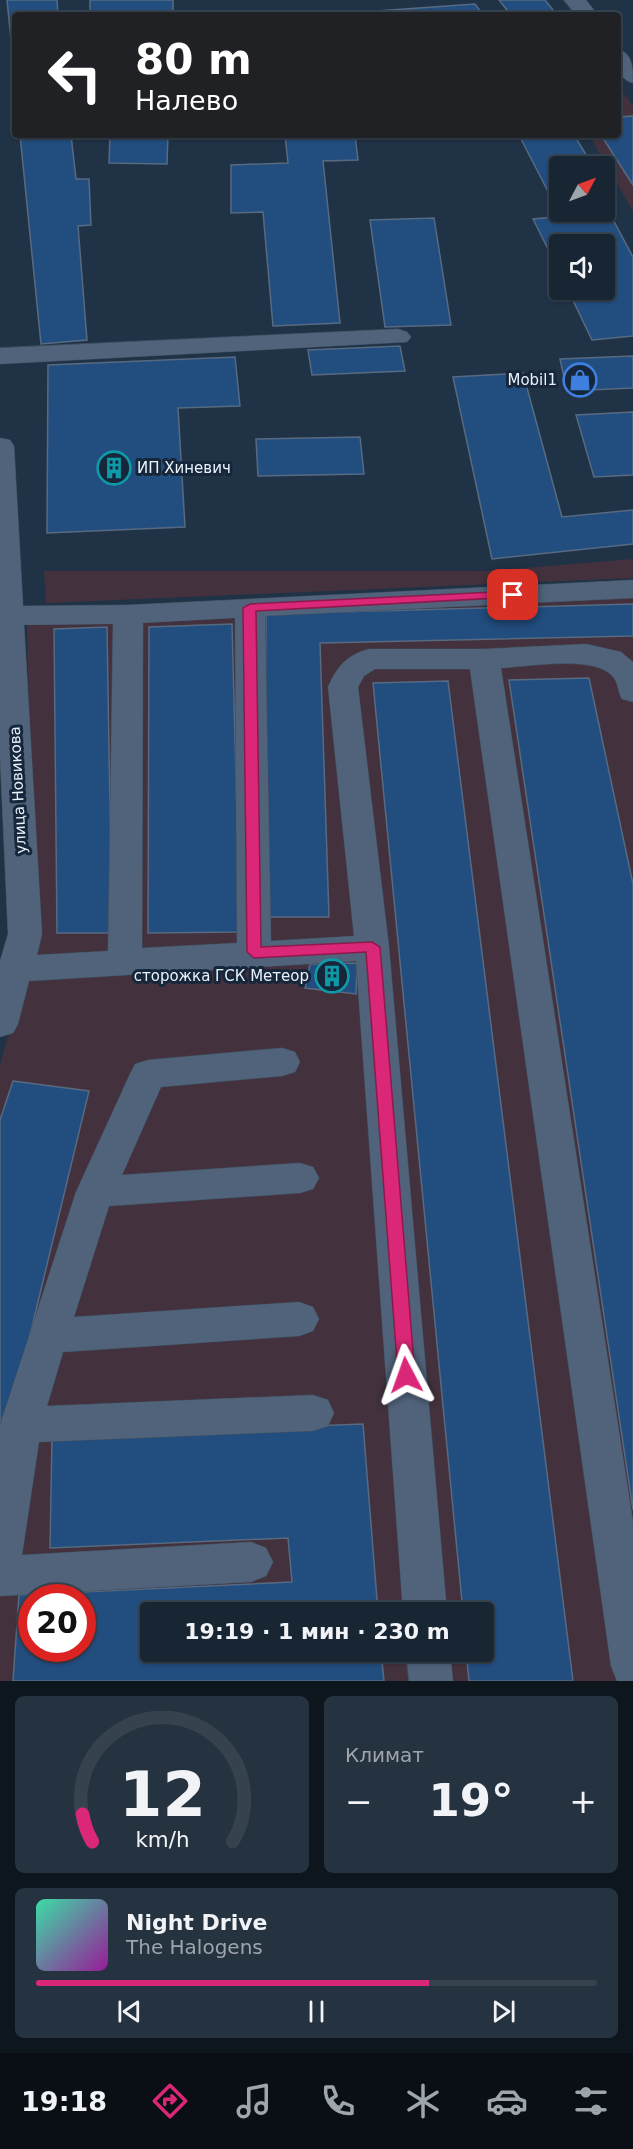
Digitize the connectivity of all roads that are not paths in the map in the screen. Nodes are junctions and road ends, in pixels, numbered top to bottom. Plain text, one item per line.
1 (621, 60) edge
2 (633, 76) edge
3 (398, 337) dead end
4 (0, 356) edge
5 (0, 446) edge
6 (633, 589) edge
7 (250, 608) junction
8 (128, 614) junction
9 (9, 616) junction
10 (484, 659) junction
11 (633, 692) edge
12 (372, 947) junction
13 (254, 952) junction
14 (125, 961) junction
15 (15, 969) junction
16 (0, 1024) edge
17 (282, 1062) dead end
18 (300, 1178) dead end
19 (95, 1192) junction
20 (299, 1319) dead end
21 (48, 1336) junction
22 (313, 1413) dead end
23 (21, 1425) junction
24 (0, 1555) edge
25 (251, 1562) dead end
26 (0, 1576) edge
27 (424, 1602) edge
28 (429, 1662) edge
29 (633, 1666) edge
30 (431, 1681) edge

1 - 2 street
3 - 4 street
5 - 9 street, улица Новикова
6 - 7 street
7 - 8 street
7 - 13 street
8 - 9 street
8 - 14 street
9 - 15 street, улица Новикова
10 - 11 street
10 - 12 street
10 - 29 street
12 - 13 street
12 - 27 street
13 - 14 street
14 - 15 street
15 - 16 street, улица Новикова
17 - 19 street
18 - 19 street
19 - 21 street
20 - 21 street
21 - 23 street
22 - 23 street
23 - 24 street
25 - 26 street
28 - 30 street

